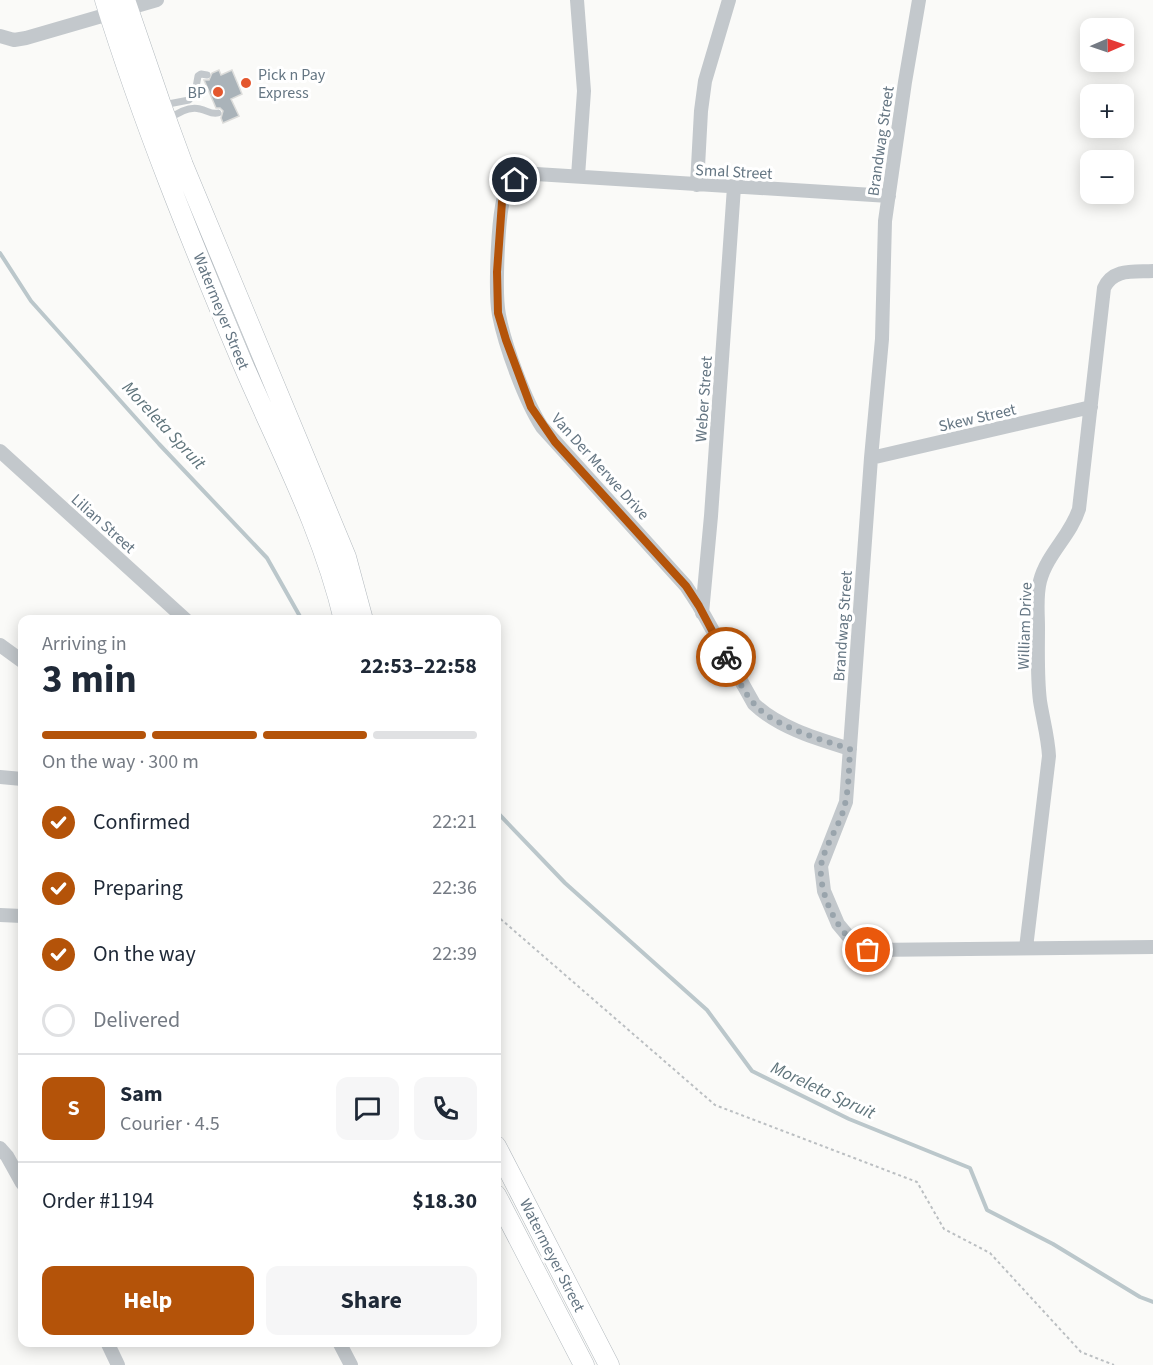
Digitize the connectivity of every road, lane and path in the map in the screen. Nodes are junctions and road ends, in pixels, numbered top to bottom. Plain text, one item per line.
1 (157, 0) edge
2 (577, 0) edge
3 (729, 0) edge
4 (919, 0) edge
5 (117, 6) edge
6 (0, 36) edge
7 (207, 75) dead end
8 (163, 113) junction
9 (218, 113) dead end
10 (578, 176) junction
11 (697, 185) junction
12 (734, 188) junction
13 (888, 196) junction
14 (1153, 272) edge
15 (1091, 408) junction
16 (0, 451) edge
17 (871, 458) junction
18 (702, 612) junction
19 (180, 615) edge
20 (343, 615) edge
21 (362, 615) edge
22 (0, 645) edge
23 (18, 657) edge
24 (850, 749) junction
25 (0, 777) edge
26 (18, 779) edge
27 (0, 915) edge
28 (18, 916) edge
29 (501, 919) edge
30 (1153, 947) edge
31 (1026, 948) junction
32 (0, 1148) edge
33 (501, 1156) edge
34 (18, 1175) edge
35 (501, 1205) edge
36 (109, 1347) edge
37 (342, 1347) edge
38 (118, 1365) edge
39 (351, 1365) edge
40 (584, 1365) edge
41 (609, 1365) edge
42 (1114, 1365) edge

1 - 5 street
2 - 10 street
3 - 11 street
4 - 13 street, Brandwag Street
5 - 6 street
5 - 8 main road, Watermeyer Street
5 - 20 main road, Watermeyer Street
7 - 8 lane
8 - 9 lane
8 - 21 main road, Watermeyer Street
10 - 11 street, Smal Street
10 - 18 street, Van Der Merwe Drive
11 - 12 street, Smal Street
12 - 13 street, Smal Street
12 - 18 street, Weber Street
13 - 17 street, Brandwag Street
14 - 15 street, William Drive
15 - 17 street, Skew Street
15 - 31 street, William Drive
16 - 19 street, Lilian Street
17 - 24 street, Brandwag Street
18 - 24 street, Van Der Merwe Drive
22 - 23 street
24 - 31 street, Brandwag Street
25 - 26 street
27 - 28 street
29 - 42 path
30 - 31 street, Brandwag Street
32 - 34 street
33 - 41 main road, Watermeyer Street
35 - 40 main road, Watermeyer Street
36 - 38 street
37 - 39 street

